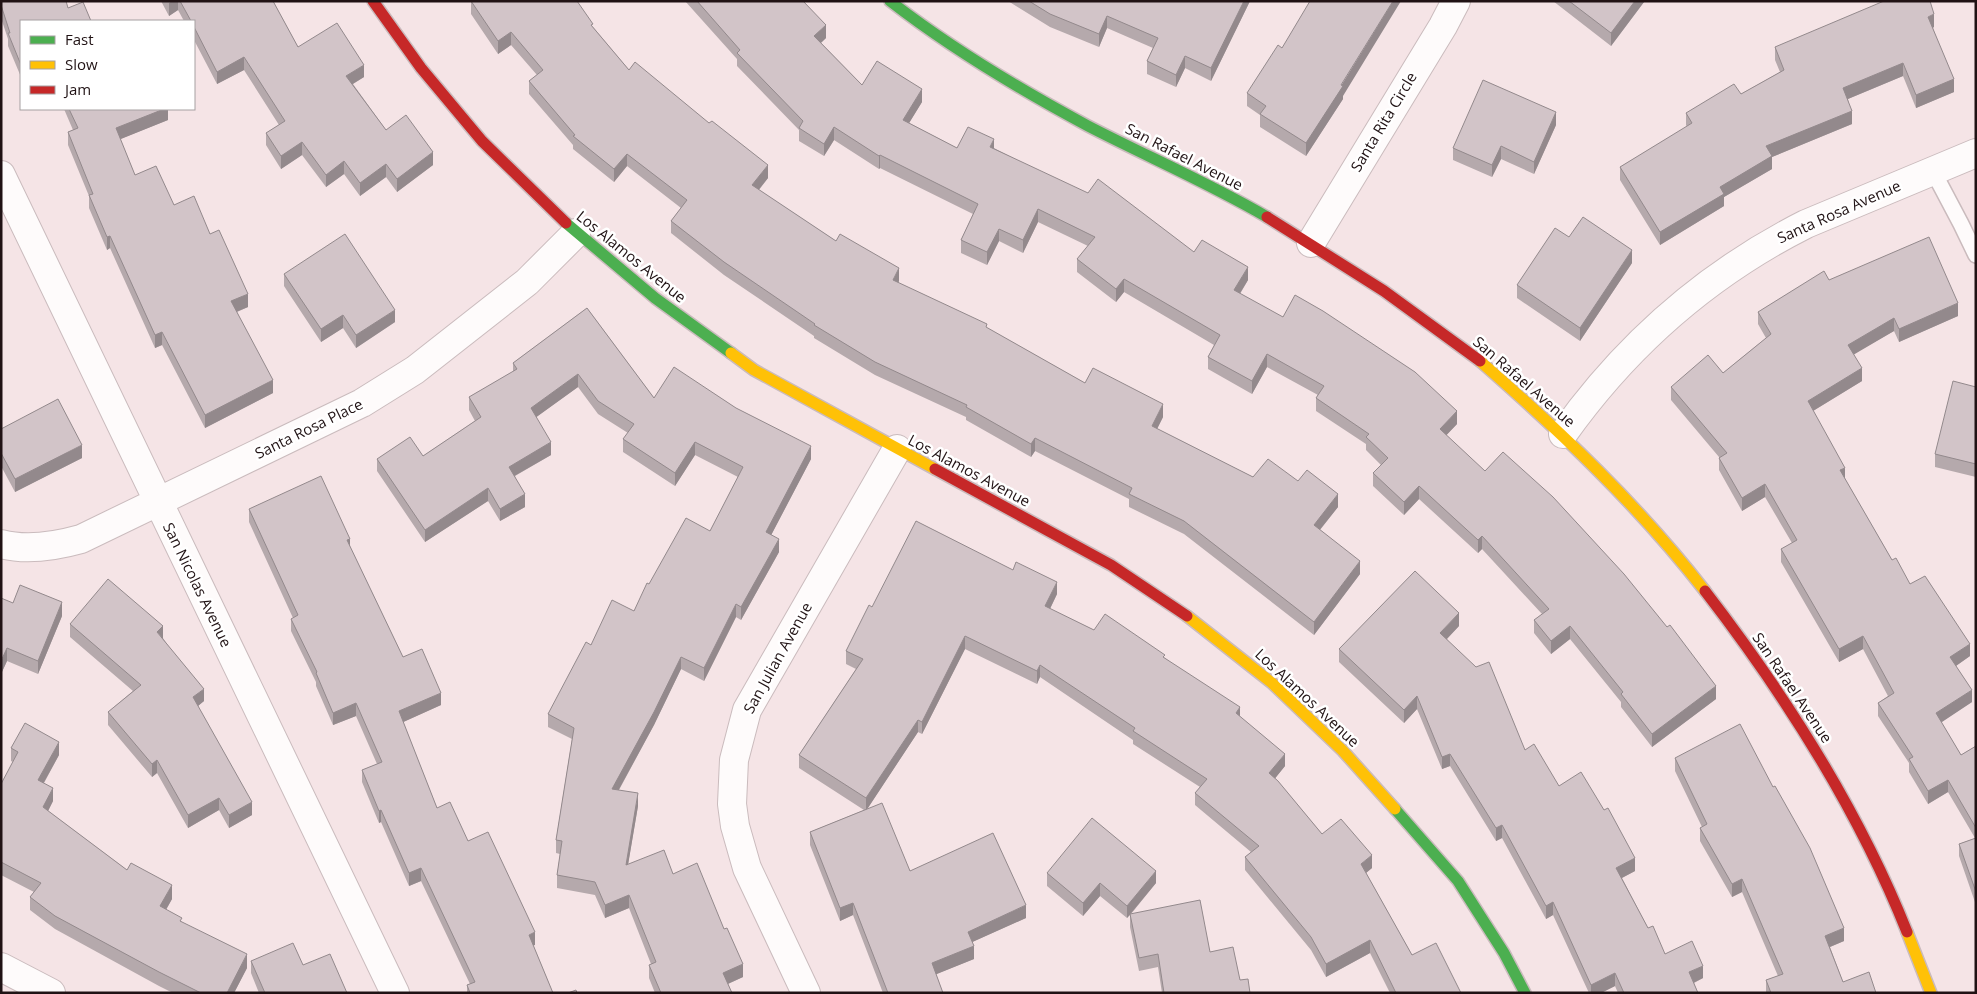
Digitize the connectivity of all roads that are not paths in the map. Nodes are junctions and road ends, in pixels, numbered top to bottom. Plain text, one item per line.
1 (372, 1) edge
2 (890, 1) edge
3 (1456, 1) edge
4 (1976, 153) edge
5 (1932, 171) junction
6 (1, 176) edge
7 (576, 233) junction
8 (1311, 242) junction
9 (1976, 255) edge
10 (1563, 434) junction
11 (897, 449) junction
12 (158, 503) junction
13 (1, 544) edge
14 (1, 968) edge
15 (51, 993) edge
16 (395, 993) edge
17 (806, 993) edge
18 (1525, 993) edge
19 (1931, 993) edge

1 - 7 street, Los Alamos Avenue
2 - 8 street, San Rafael Avenue
3 - 8 street, Santa Rita Circle
4 - 5 street, Santa Rosa Avenue
5 - 9 lane
5 - 10 street, Santa Rosa Avenue
6 - 12 street, San Nicolas Avenue
7 - 11 street, Los Alamos Avenue
7 - 12 street, Santa Rosa Place
8 - 10 street, San Rafael Avenue
10 - 19 street, San Rafael Avenue
11 - 17 street, San Julian Avenue
11 - 18 street, Los Alamos Avenue
12 - 13 street, Santa Rosa Place
12 - 16 street, San Nicolas Avenue
14 - 15 street

